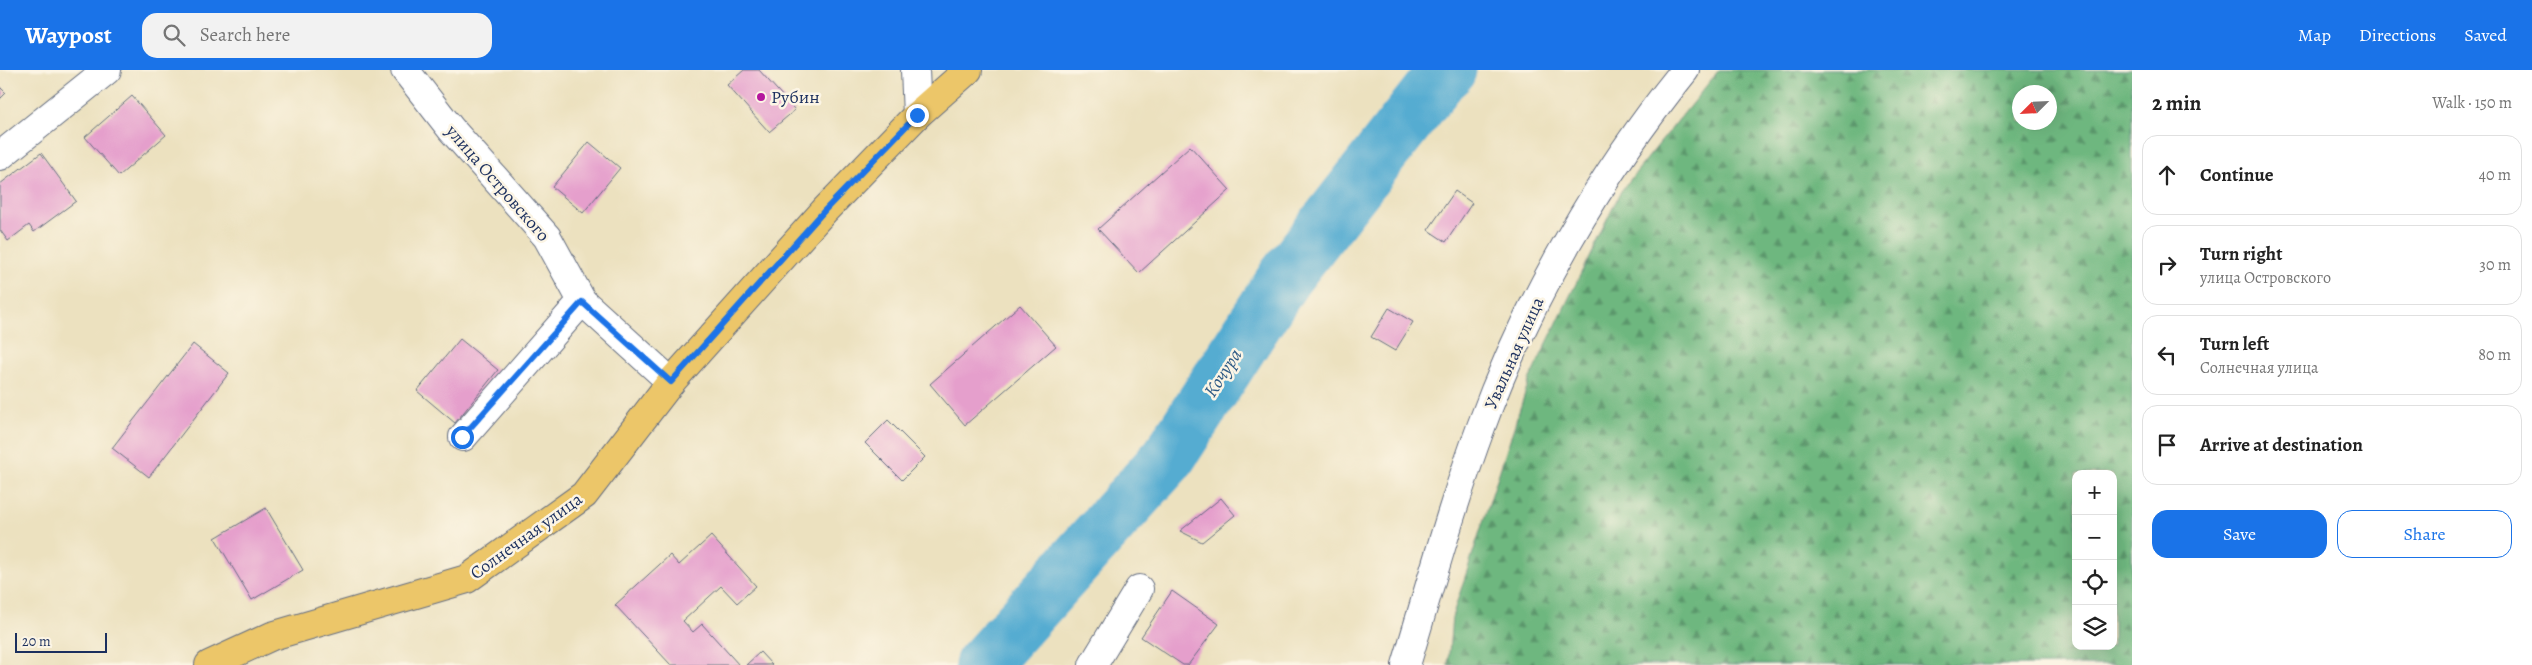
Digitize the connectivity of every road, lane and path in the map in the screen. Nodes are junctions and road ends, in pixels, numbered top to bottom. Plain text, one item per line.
1 (107, 70) edge
2 (406, 70) edge
3 (915, 70) edge
4 (968, 70) edge
5 (1685, 70) edge
6 (917, 115) junction
7 (0, 156) edge
8 (582, 302) junction
9 (671, 382) junction
10 (462, 437) dead end
11 (1139, 589) dead end
12 (209, 665) edge
13 (1093, 665) edge
14 (1406, 665) edge

1 - 7 street
2 - 8 street, улица Островского
3 - 6 street
4 - 6 main road, Солнечная улица
5 - 14 street, Увальная улица
6 - 9 main road, Солнечная улица
8 - 9 street, улица Островского
8 - 10 street
9 - 12 main road, Солнечная улица
11 - 13 street

